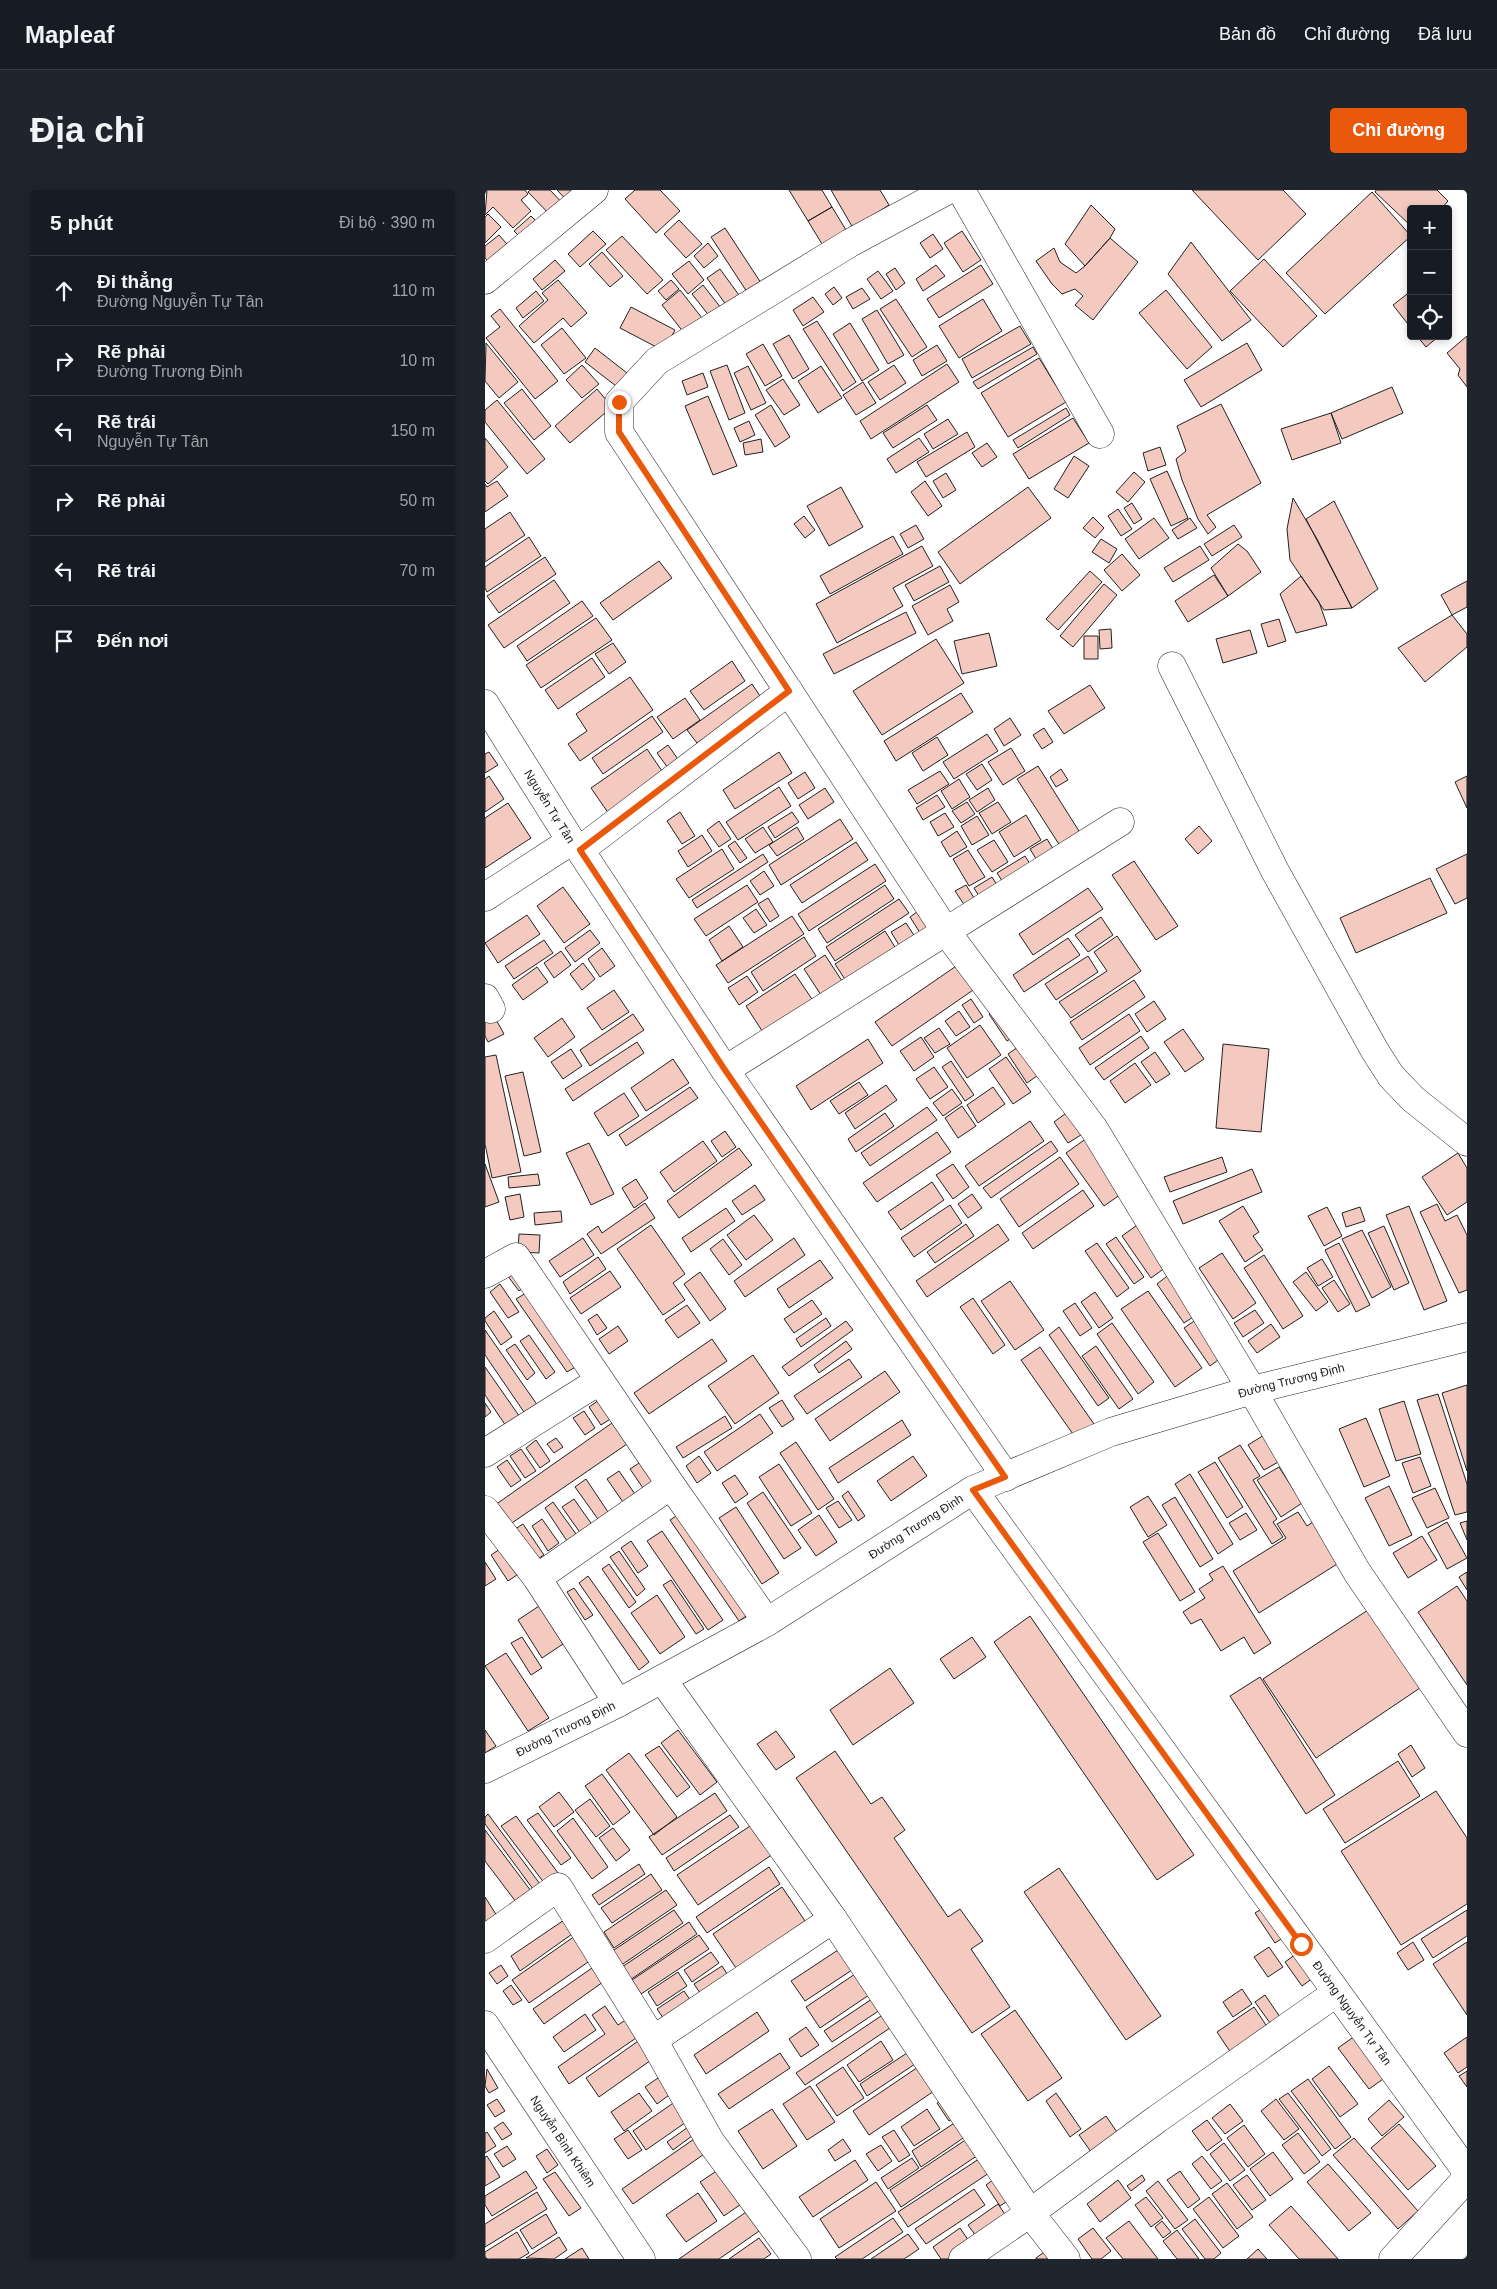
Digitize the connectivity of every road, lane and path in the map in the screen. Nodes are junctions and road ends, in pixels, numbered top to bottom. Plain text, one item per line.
1 (594, 190) edge
2 (948, 190) edge
3 (961, 190) edge
4 (485, 280) edge
5 (1100, 434) dead end
6 (1171, 666) dead end
7 (789, 691) junction
8 (485, 704) edge
9 (1120, 822) dead end
10 (576, 845) junction
11 (485, 897) edge
12 (945, 930) junction
13 (725, 1070) junction
14 (1467, 1142) edge
15 (485, 1274) edge
16 (1467, 1337) edge
17 (599, 1381) junction
18 (1252, 1390) junction
19 (485, 1453) edge
20 (1005, 1477) junction
21 (671, 1485) junction
22 (973, 1490) junction
23 (485, 1510) edge
24 (537, 1578) junction
25 (767, 1622) junction
26 (662, 1679) junction
27 (618, 1703) junction
28 (1467, 1733) edge
29 (485, 1769) edge
30 (833, 1919) junction
31 (485, 1940) edge
32 (1336, 1993) junction
33 (485, 2025) edge
34 (653, 2040) junction
35 (1467, 2172) edge
36 (1467, 2178) edge
37 (1030, 2213) junction
38 (641, 2259) edge
39 (797, 2259) edge
40 (963, 2259) edge
41 (1067, 2259) edge
42 (1393, 2259) edge

1 - 4 street
2 - 7 street
3 - 5 street
6 - 14 street
7 - 10 street
7 - 12 street
8 - 10 street, Nguyễn Tự Tân
9 - 12 street
10 - 11 street
10 - 13 street, Nguyễn Tự Tân
12 - 13 street
12 - 18 street
13 - 20 street, Nguyễn Tự Tân
15 - 17 street
16 - 18 street, Đường Trương Định
17 - 19 street
17 - 21 street
18 - 20 street, Đường Trương Định
18 - 28 street
20 - 22 street, Đường Trương Định
21 - 24 street
21 - 25 street
22 - 25 street, Đường Trương Định
22 - 32 street, Đường Nguyễn Tự Tân
23 - 24 street
24 - 27 street
25 - 26 street, Đường Trương Định
26 - 27 street, Đường Trương Định
26 - 30 street
27 - 29 street, Đường Trương Định
30 - 34 street
30 - 37 street
31 - 34 street
32 - 35 street, Đường Nguyễn Tự Tân
32 - 37 street
33 - 38 street, Nguyễn Bình Khiêm
34 - 39 street
36 - 42 street
37 - 40 street
37 - 41 street

